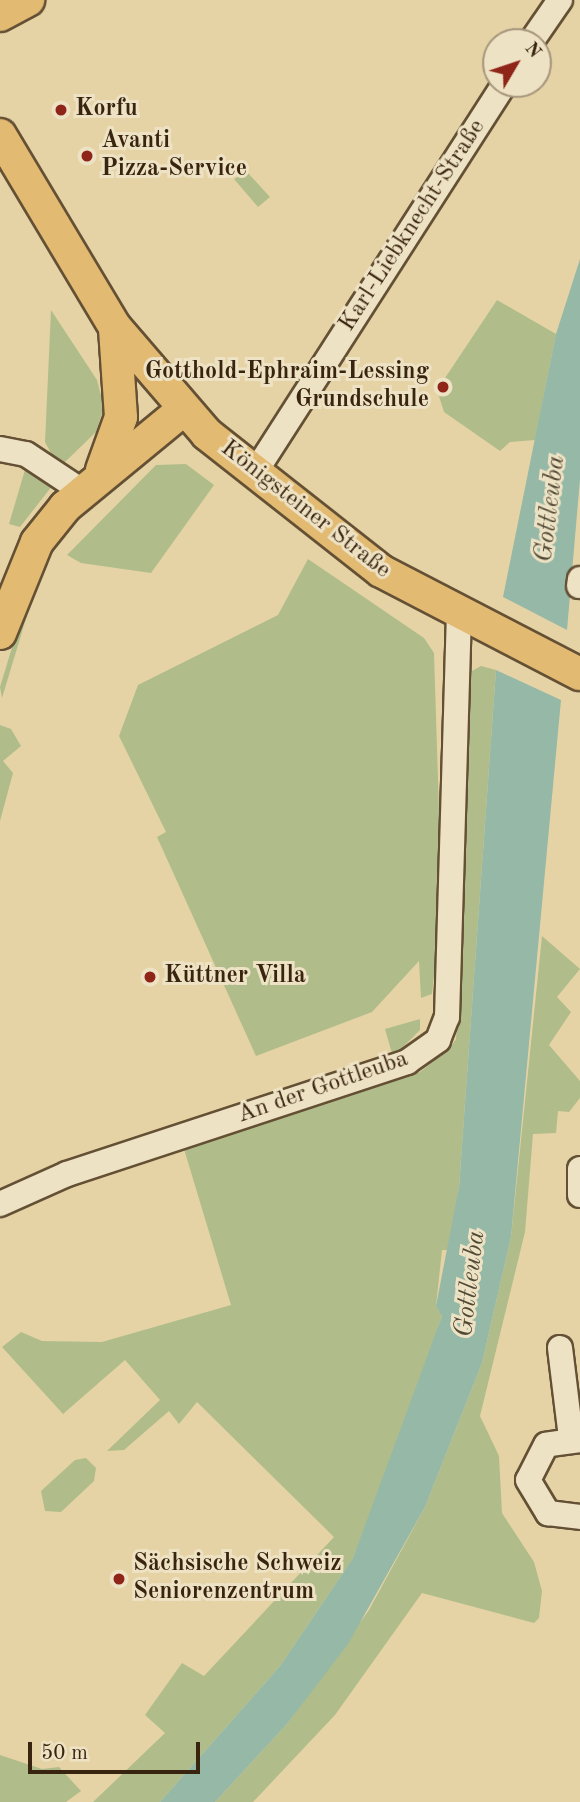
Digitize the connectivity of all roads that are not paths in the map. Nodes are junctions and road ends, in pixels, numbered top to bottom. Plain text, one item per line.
1 (28, 0) edge
2 (559, 0) edge
3 (0, 15) edge
4 (540, 28) edge
5 (495, 98) edge
6 (0, 135) edge
7 (115, 327) junction
8 (184, 410) junction
9 (0, 449) edge
10 (254, 474) junction
11 (92, 481) junction
12 (459, 615) junction
13 (0, 633) edge
14 (572, 670) edge
15 (580, 1169) edge
16 (580, 1195) edge
17 (0, 1204) edge
18 (560, 1348) dead end
19 (576, 1439) edge
20 (580, 1517) edge

1 - 3 main road
2 - 4 street
5 - 10 street, Karl-Liebknecht-Straße
6 - 7 main road, Königsteiner Straße
7 - 8 main road, Königsteiner Straße
7 - 11 main road
8 - 10 main road, Königsteiner Straße
8 - 11 main road
9 - 11 street
10 - 12 main road, Königsteiner Straße
11 - 13 main road
12 - 14 main road, Königsteiner Straße
12 - 17 street, An der Gottleuba
15 - 16 street
18 - 19 street
19 - 20 street

